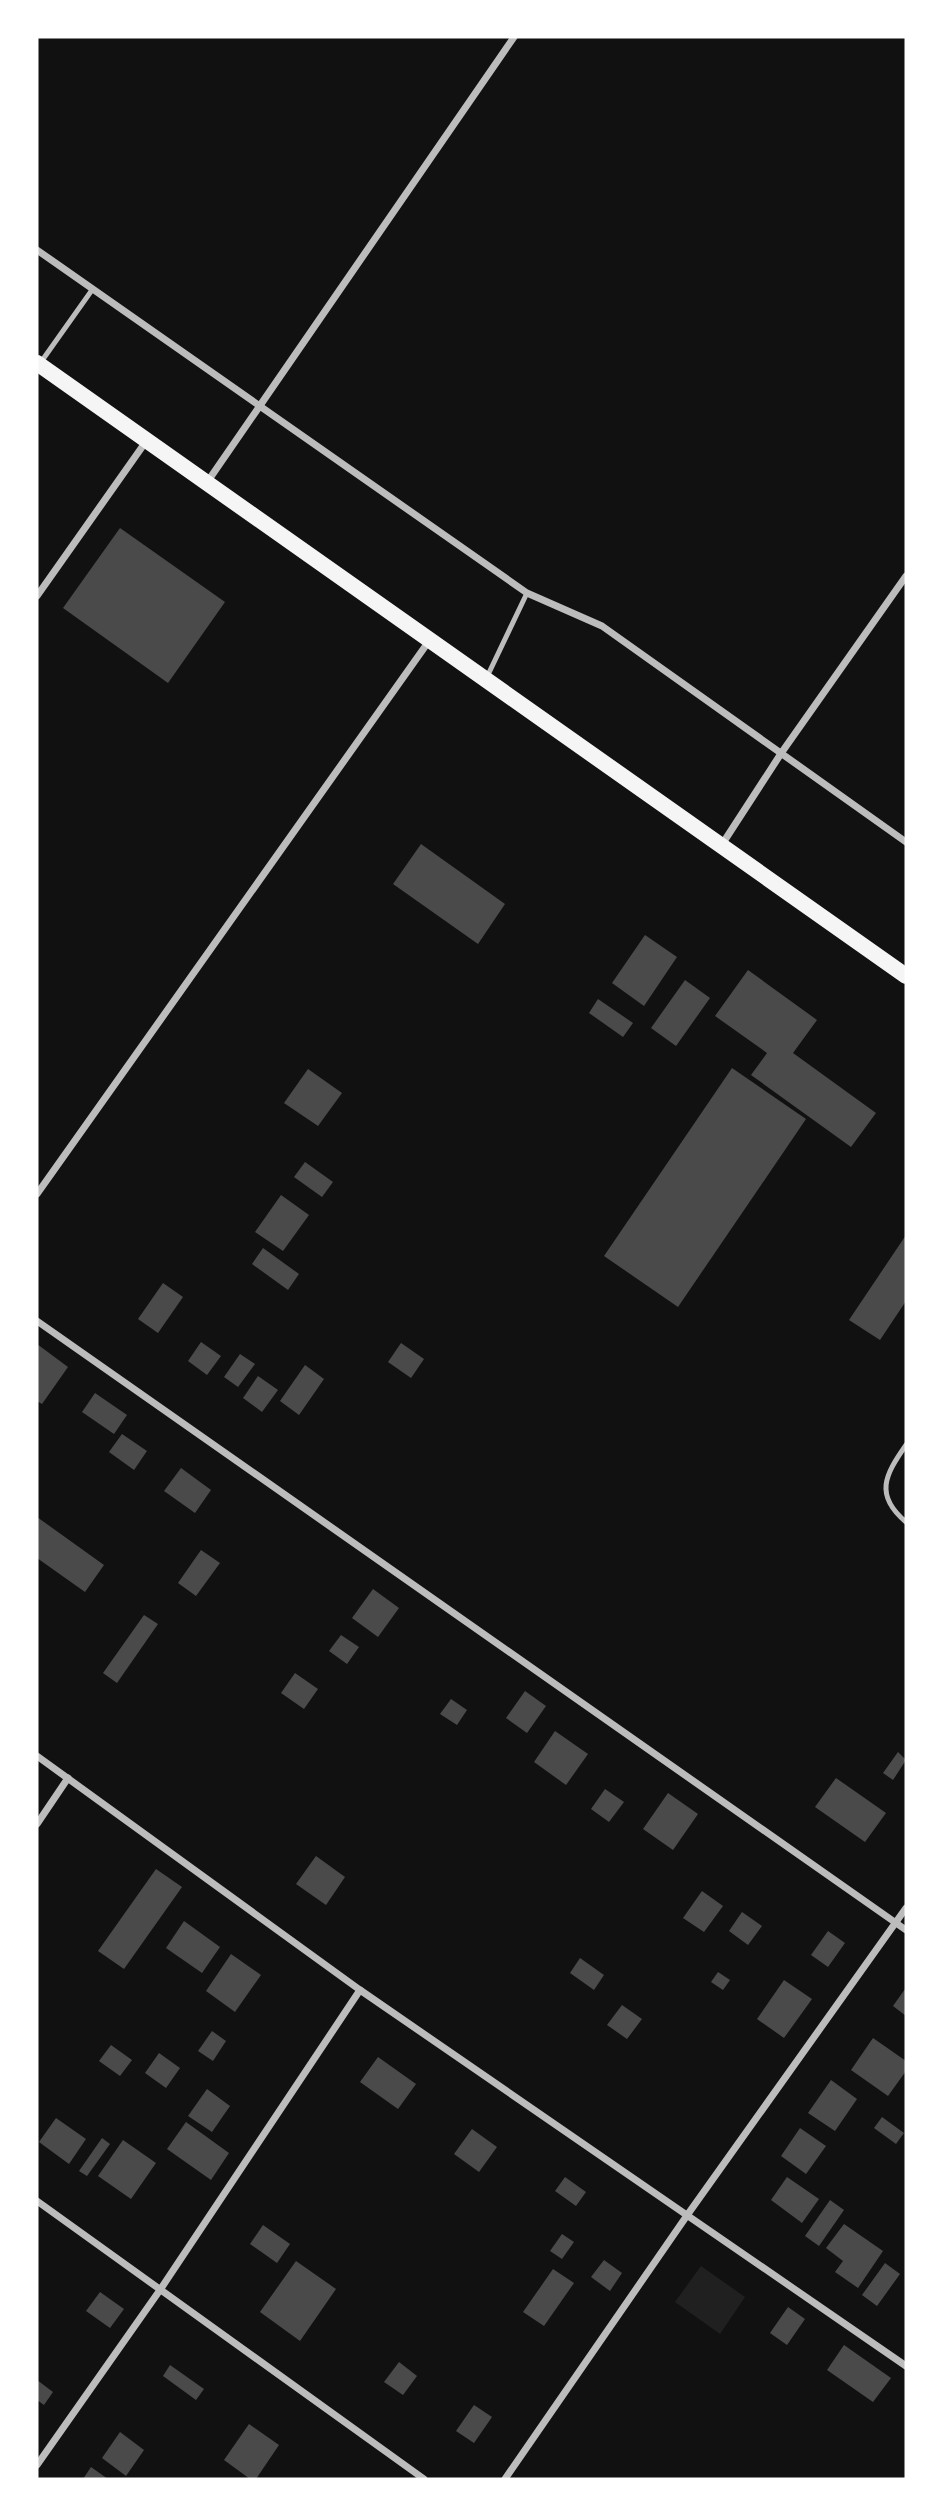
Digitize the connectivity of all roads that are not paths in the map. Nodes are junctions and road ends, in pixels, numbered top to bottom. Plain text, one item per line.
1 (514, 37) edge
2 (37, 250) edge
3 (92, 290) junction
4 (38, 364) edge
5 (261, 405) junction
6 (147, 440) junction
7 (208, 481) junction
8 (906, 576) edge
9 (527, 593) junction
10 (37, 596) edge
11 (429, 641) junction
12 (485, 681) junction
13 (782, 752) junction
14 (906, 842) edge
15 (721, 846) junction
16 (906, 976) edge
17 (37, 1194) edge
18 (37, 1321) edge
19 (906, 1445) edge
20 (906, 1522) edge
21 (37, 1756) edge
22 (68, 1778) junction
23 (37, 1824) edge
24 (906, 1908) edge
25 (896, 1922) junction
26 (906, 1930) edge
27 (360, 1990) junction
28 (37, 2201) edge
29 (688, 2214) junction
30 (160, 2290) junction
31 (906, 2366) edge
32 (37, 2465) edge
33 (424, 2479) edge
34 (505, 2479) edge

1 - 5 street
2 - 3 street
3 - 4 lane
3 - 5 street
4 - 6 highway
5 - 7 street
5 - 9 street
6 - 7 highway
6 - 10 street
7 - 11 highway
8 - 13 street
9 - 12 lane
9 - 13 street
11 - 12 highway
11 - 17 street
12 - 15 highway
13 - 14 street
13 - 15 street
15 - 16 highway
18 - 25 street
19 - 20 lane
21 - 22 street
22 - 23 street
22 - 27 street
24 - 25 street
25 - 26 street
25 - 29 street
27 - 29 street
27 - 30 street
28 - 30 street
29 - 31 street
29 - 34 street
30 - 32 street
30 - 33 street

